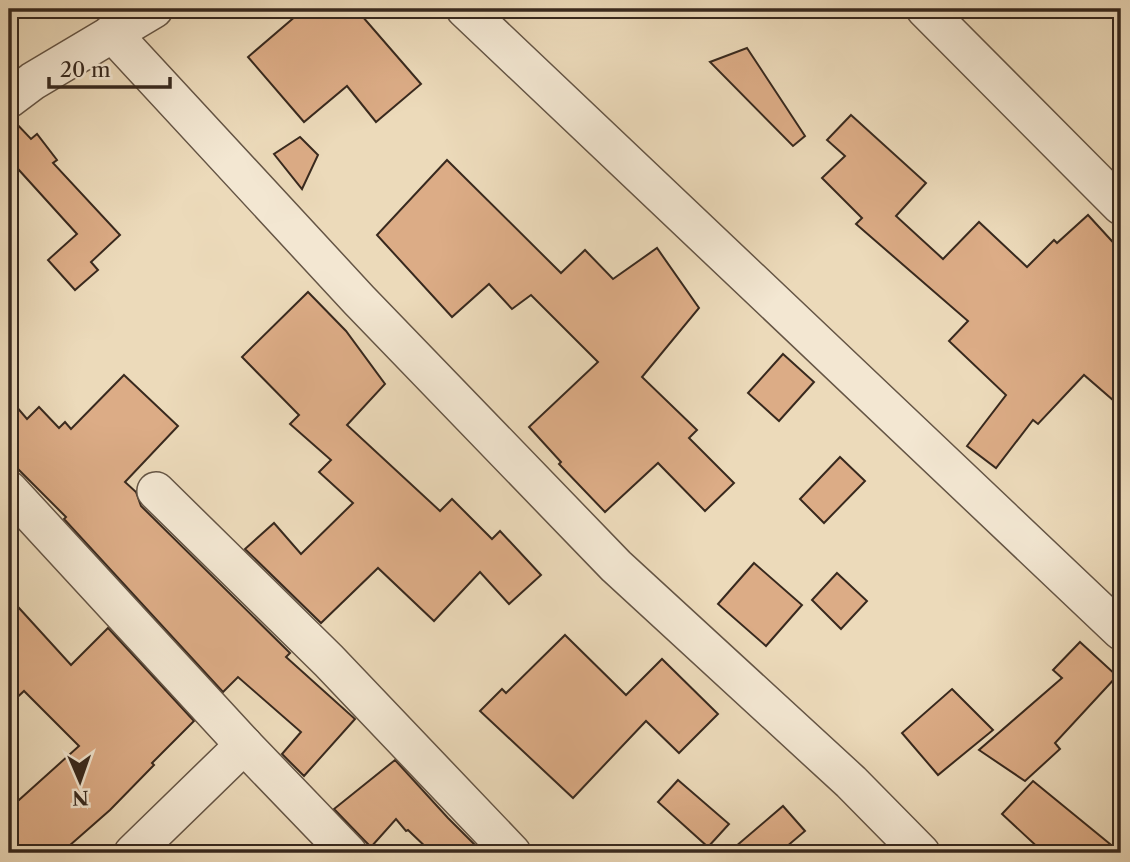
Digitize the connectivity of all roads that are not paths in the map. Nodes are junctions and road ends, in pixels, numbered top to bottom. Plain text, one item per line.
1 (154, 9) edge
2 (466, 9) edge
3 (925, 9) edge
4 (112, 33) junction
5 (9, 99) edge
6 (1121, 206) edge
7 (9, 490) edge
8 (156, 491) dead end
9 (1121, 631) edge
10 (244, 745) junction
11 (132, 853) edge
12 (348, 853) edge
13 (512, 853) edge
14 (921, 853) edge

1 - 4 street
2 - 9 street
3 - 6 street
4 - 5 street
4 - 14 street
7 - 10 street
8 - 13 street
10 - 11 street
10 - 12 street

